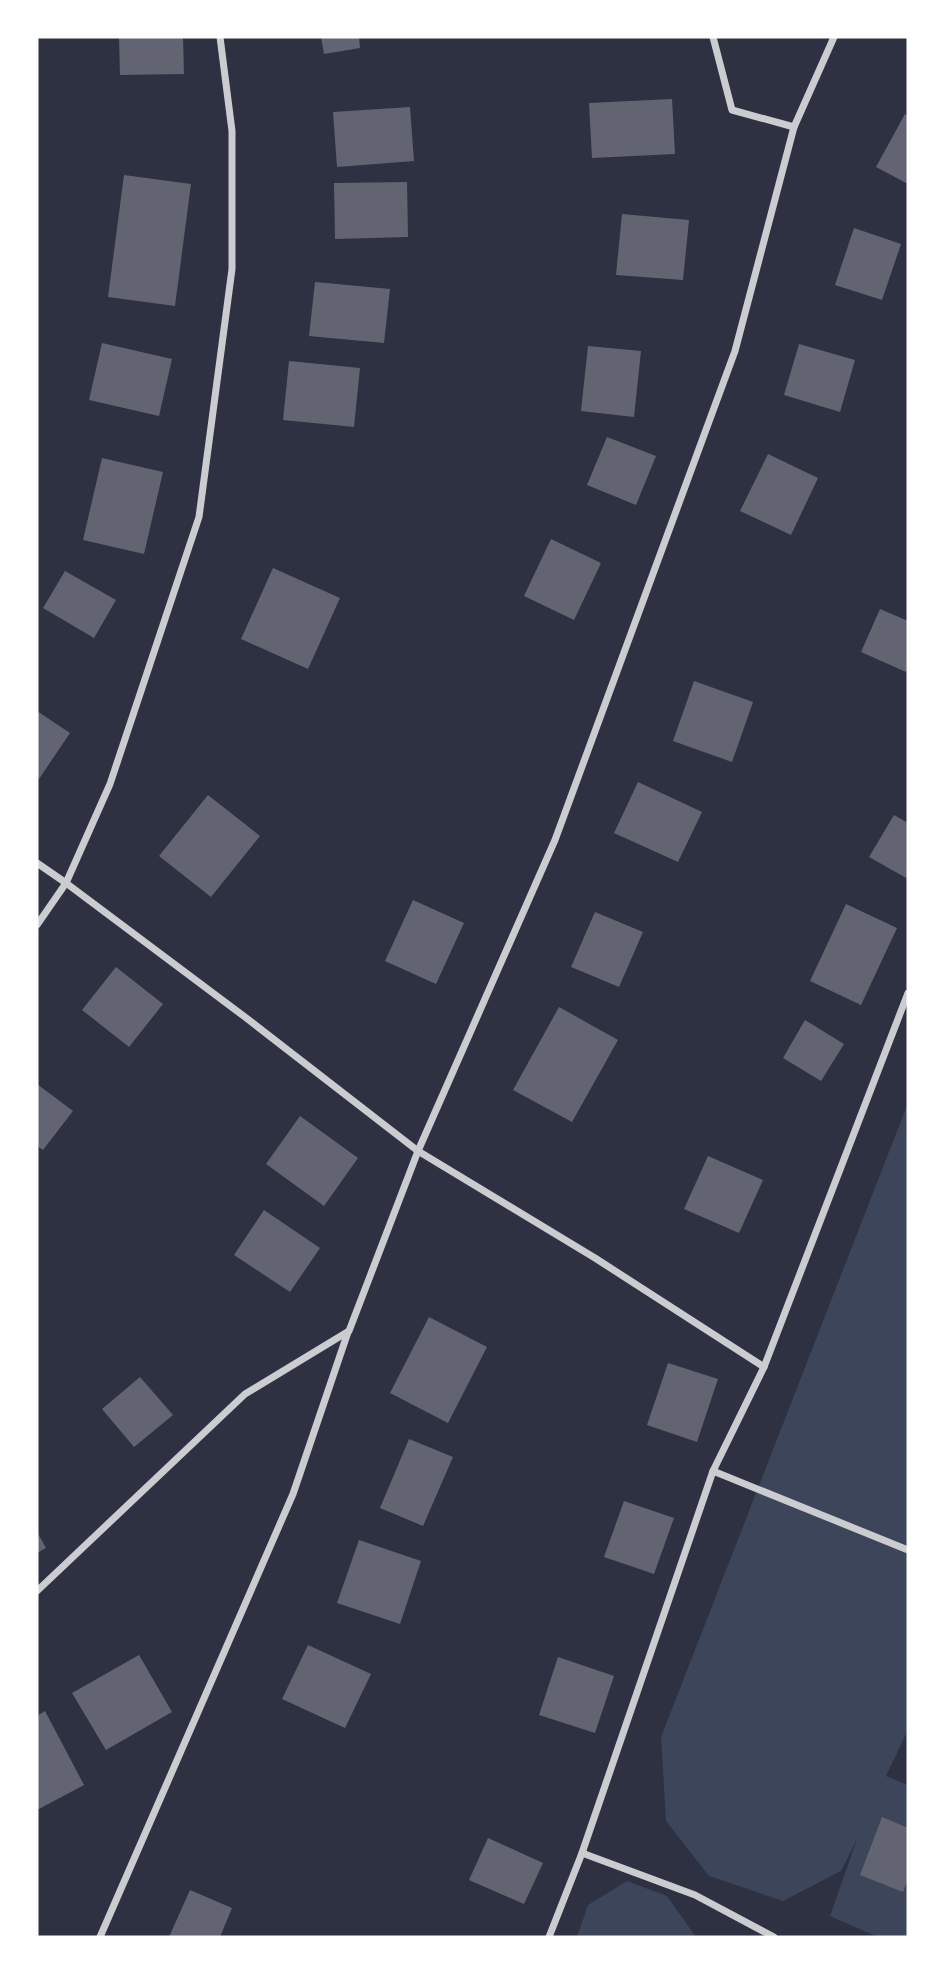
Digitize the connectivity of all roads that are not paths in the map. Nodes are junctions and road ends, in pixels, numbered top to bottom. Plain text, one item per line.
1 (220, 37) edge
2 (713, 37) edge
3 (834, 37) edge
4 (794, 127) junction
5 (37, 863) edge
6 (66, 883) junction
7 (37, 925) edge
8 (908, 993) edge
9 (418, 1151) junction
10 (349, 1331) junction
11 (764, 1367) junction
12 (713, 1471) junction
13 (908, 1550) edge
14 (37, 1591) edge
15 (582, 1853) junction
16 (100, 1937) edge
17 (549, 1937) edge
18 (774, 1937) edge

1 - 6 street
2 - 4 street
3 - 4 street
4 - 9 street
5 - 6 street
6 - 7 street
6 - 9 street
8 - 11 street
9 - 10 street
9 - 11 street
10 - 14 street
10 - 16 street
11 - 12 street
12 - 13 street
12 - 15 street
15 - 17 street
15 - 18 street

